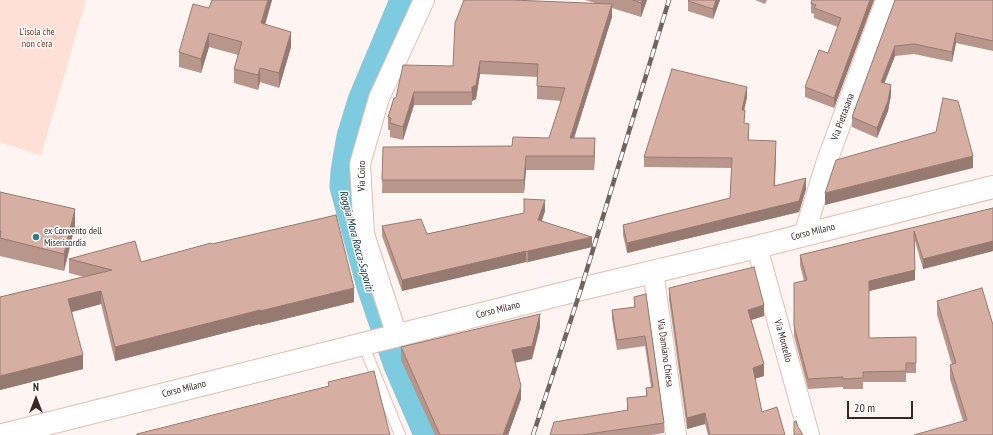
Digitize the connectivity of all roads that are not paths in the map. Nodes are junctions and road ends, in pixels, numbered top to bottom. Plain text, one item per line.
1 (424, 0) edge
2 (886, 0) edge
3 (993, 187) edge
4 (804, 235) junction
5 (757, 247) junction
6 (654, 272) junction
7 (396, 336) junction
8 (364, 344) junction
9 (4, 435) edge
10 (400, 435) edge
11 (676, 435) edge
12 (809, 435) edge

1 - 7 street, Via Coiro
2 - 4 street, Via Pietrasana
3 - 4 street, Corso Milano
4 - 5 street, Corso Milano
5 - 6 street, Corso Milano
5 - 12 street, Via Montello
6 - 7 street, Corso Milano
6 - 11 street, Via Damiano Chiesa
7 - 8 street, Corso Milano
8 - 9 street, Corso Milano
8 - 10 lane

